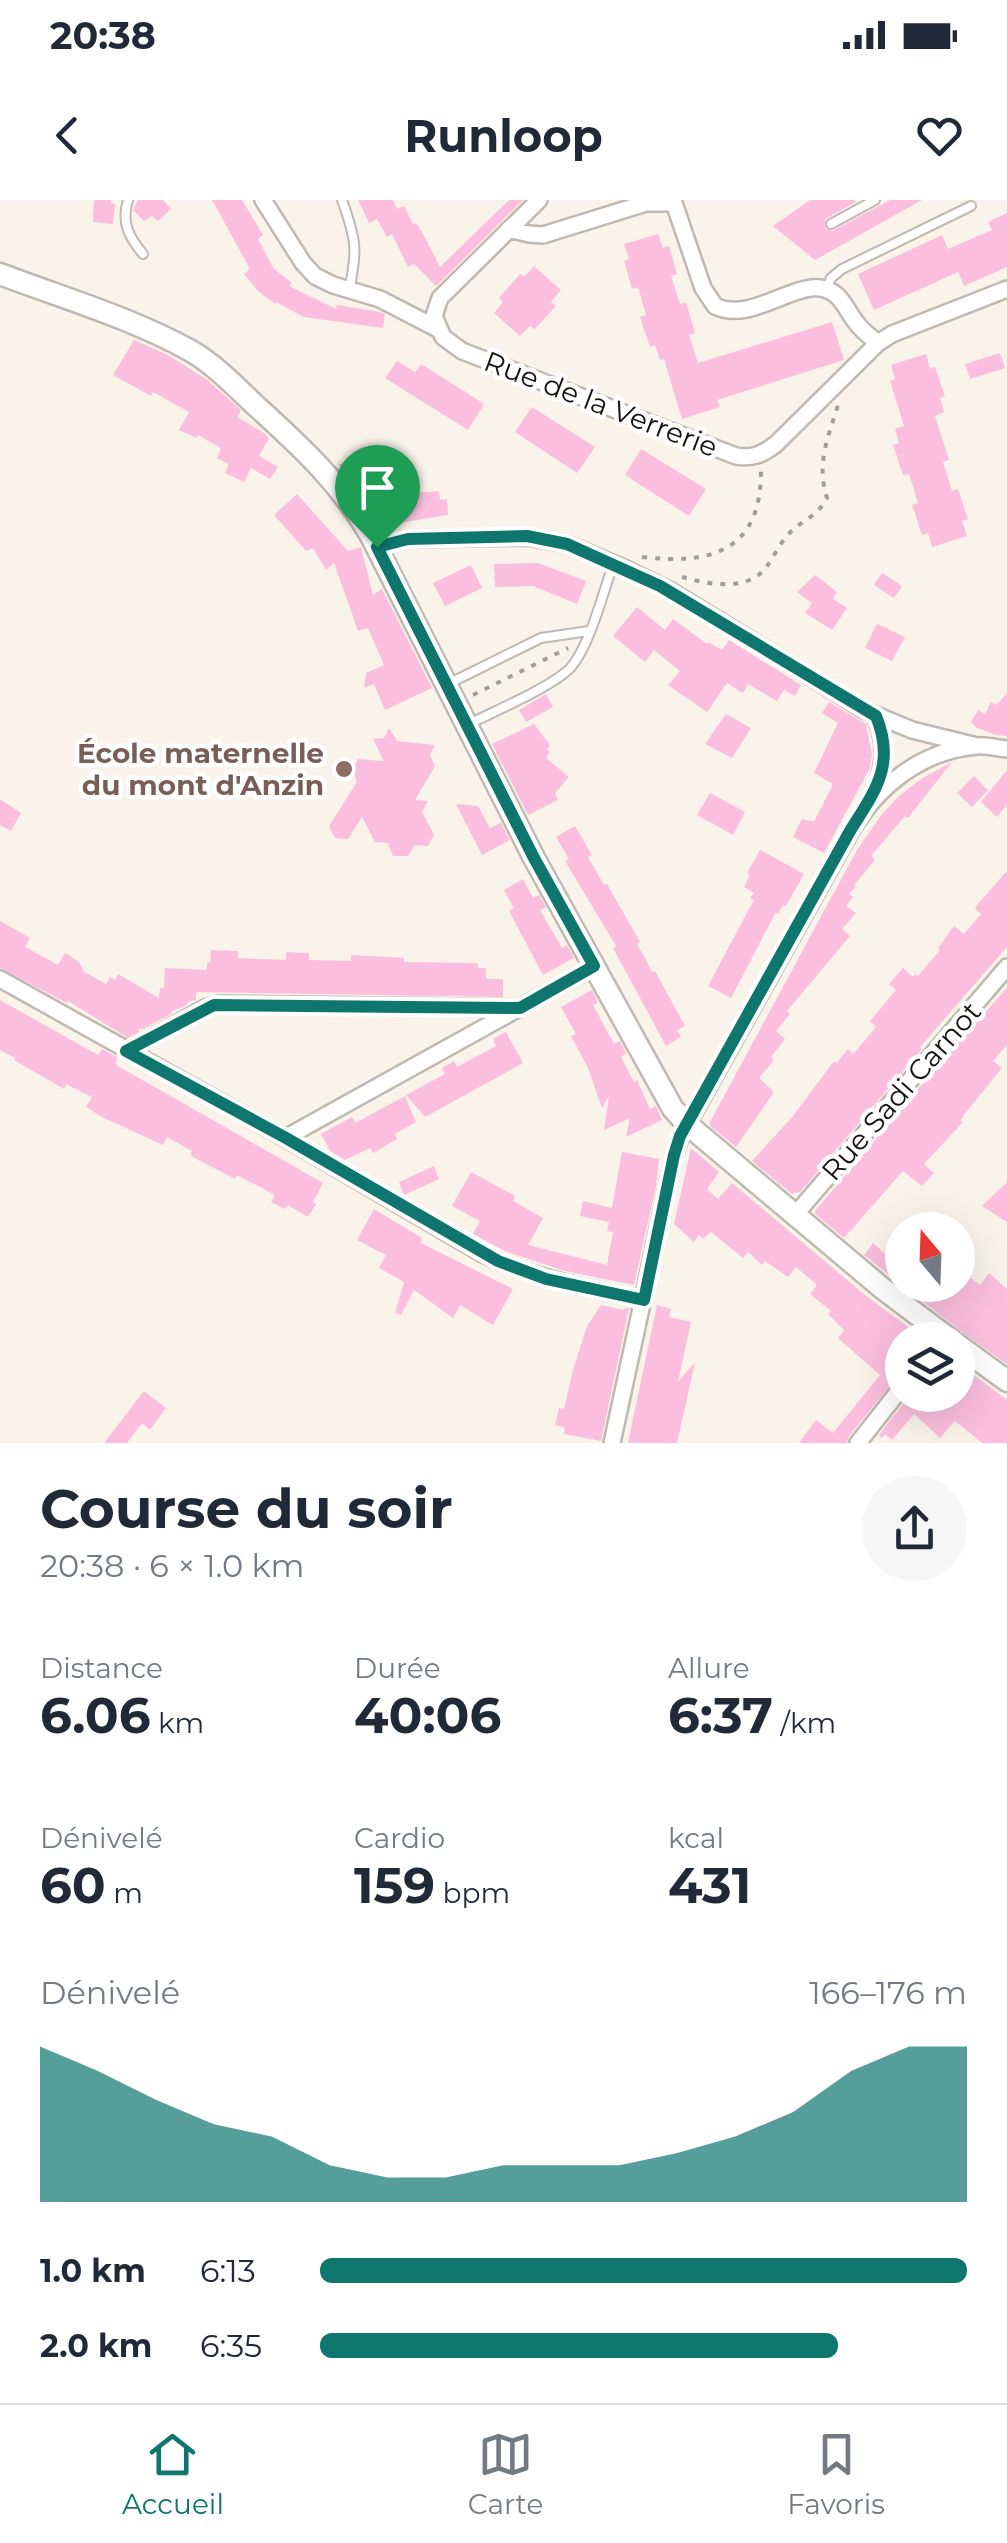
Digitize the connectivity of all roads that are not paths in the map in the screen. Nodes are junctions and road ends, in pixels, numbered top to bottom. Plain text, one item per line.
1 (128, 200) edge
2 (263, 200) edge
3 (342, 200) edge
4 (539, 200) edge
5 (875, 200) edge
6 (673, 202) edge
7 (971, 206) dead end
8 (832, 224) dead end
9 (510, 228) junction
10 (143, 254) dead end
11 (0, 274) edge
12 (826, 289) junction
13 (1007, 289) edge
14 (349, 290) junction
15 (440, 333) junction
16 (878, 343) junction
17 (377, 547) junction
18 (614, 564) junction
19 (589, 631) junction
20 (446, 684) junction
21 (876, 716) junction
22 (467, 725) junction
23 (977, 746) junction
24 (1007, 749) edge
25 (871, 802) junction
26 (594, 966) junction
27 (1007, 968) edge
28 (0, 979) edge
29 (520, 1008) junction
30 (126, 1051) junction
31 (688, 1125) junction
32 (286, 1138) junction
33 (794, 1215) junction
34 (644, 1300) junction
35 (925, 1322) edge
36 (975, 1359) edge
37 (1007, 1381) edge
38 (885, 1409) edge
39 (612, 1443) edge
40 (858, 1443) edge

1 - 10 lane
2 - 14 street, Rue de la Verrerie
3 - 14 lane
4 - 9 street
5 - 8 lane
6 - 9 street
6 - 12 street
7 - 12 lane
9 - 15 street
11 - 17 street
12 - 16 street
13 - 16 street
14 - 15 street, Rue de la Verrerie
15 - 16 street, Rue de la Verrerie
17 - 18 street
17 - 20 street
18 - 19 lane
18 - 21 street
19 - 20 lane
19 - 22 lane
20 - 22 street
21 - 23 street
21 - 25 street
22 - 26 street
23 - 24 street
23 - 25 street
25 - 31 street
26 - 29 street
26 - 31 street
27 - 33 street, Rue Sadi Carnot
28 - 30 street
29 - 30 street
29 - 32 street
30 - 32 street
31 - 33 street
31 - 34 street
32 - 34 street
33 - 35 street
34 - 39 street
36 - 37 street
38 - 40 street

